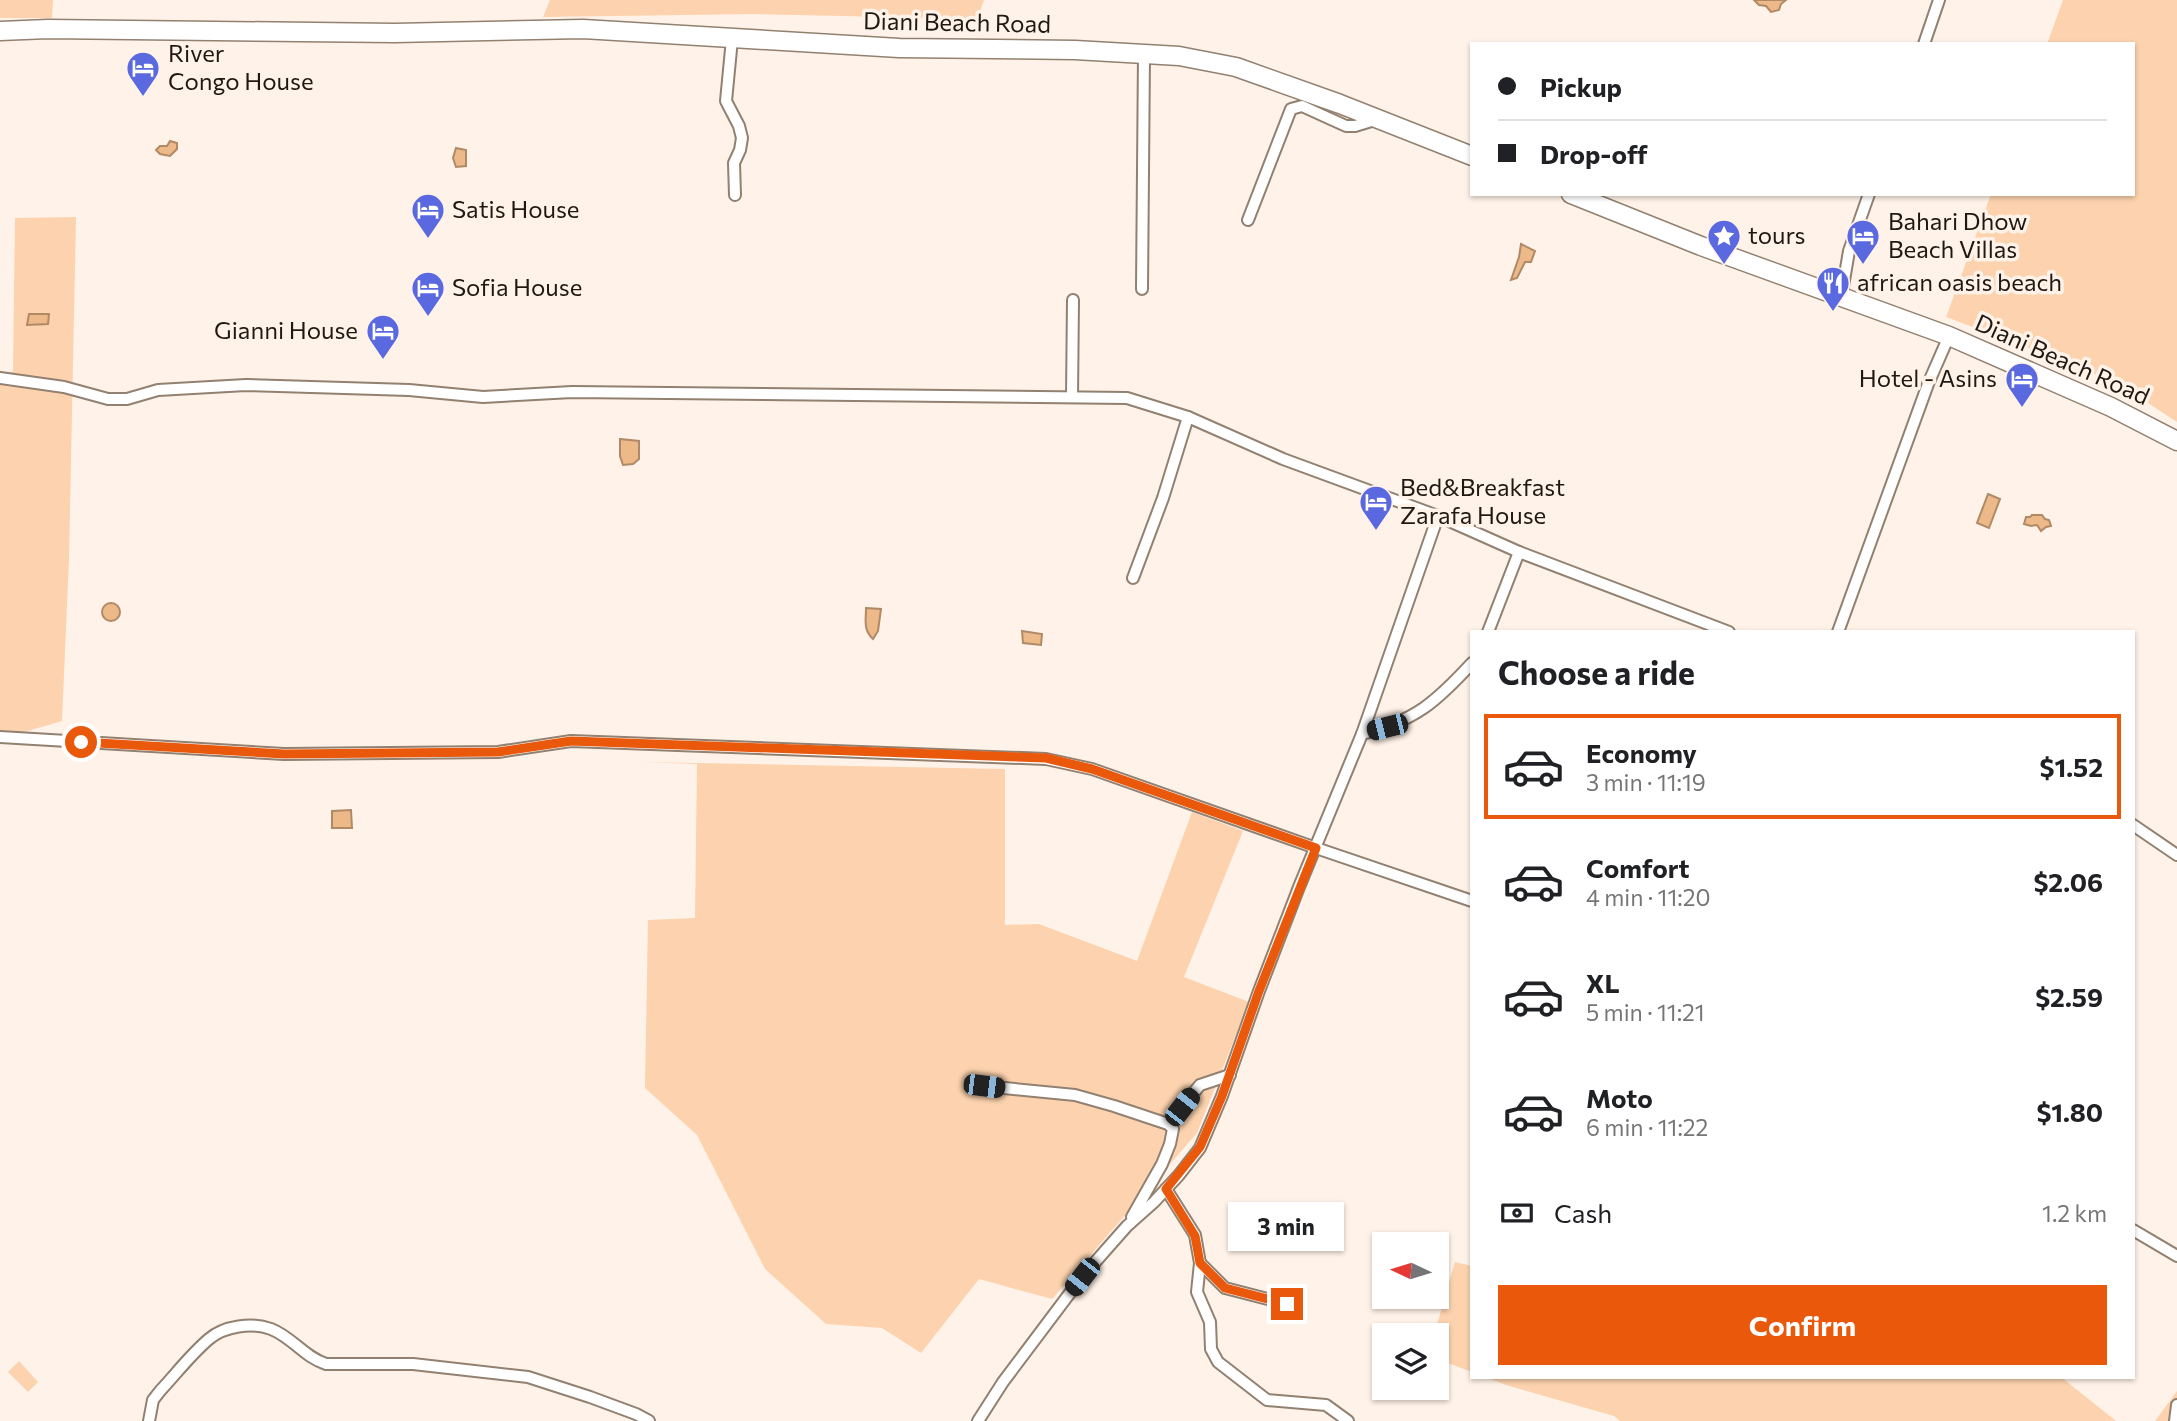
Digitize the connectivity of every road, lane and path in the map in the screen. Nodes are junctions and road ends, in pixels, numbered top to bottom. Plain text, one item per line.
1 (1939, 0) edge
2 (3, 31) edge
3 (732, 39) junction
4 (1925, 42) edge
5 (1144, 54) junction
6 (1378, 119) junction
7 (1470, 155) edge
8 (735, 195) dead end
9 (1576, 196) edge
10 (1868, 196) edge
11 (1248, 220) dead end
12 (1142, 289) dead end
13 (1841, 298) junction
14 (1073, 300) dead end
15 (1948, 336) junction
16 (0, 378) edge
17 (1072, 397) junction
18 (1188, 417) junction
19 (2177, 441) edge
20 (1438, 516) junction
21 (1517, 558) junction
22 (1133, 578) dead end
23 (1489, 630) edge
24 (1723, 630) edge
25 (1839, 630) edge
26 (1470, 665) edge
27 (1362, 734) junction
28 (0, 737) edge
29 (2135, 826) edge
30 (1316, 848) junction
31 (2177, 855) edge
32 (1470, 900) edge
33 (1230, 1075) junction
34 (984, 1086) dead end
35 (1168, 1124) junction
36 (1166, 1189) junction
37 (1127, 1226) junction
38 (2135, 1231) edge
39 (2177, 1256) edge
40 (1200, 1263) junction
41 (1297, 1314) dead end
42 (2177, 1405) edge
43 (149, 1421) edge
44 (649, 1421) edge
45 (978, 1421) edge
46 (1348, 1421) edge
47 (2175, 1421) edge

1 - 4 street
2 - 3 main road, Diani Beach Road
3 - 5 main road, Diani Beach Road
3 - 8 street
5 - 6 main road, Diani Beach Road
5 - 12 street
6 - 7 main road, Diani Beach Road
6 - 11 street
9 - 13 main road, Diani Beach Road
10 - 13 street
13 - 15 main road, Diani Beach Road
14 - 17 street
15 - 19 main road, Diani Beach Road
15 - 25 street
16 - 17 street
17 - 18 street
18 - 20 street
18 - 22 street
20 - 21 street
20 - 27 street
21 - 23 street
21 - 24 street
26 - 27 street
27 - 30 street
28 - 30 street
29 - 31 street
30 - 32 street
30 - 33 street
33 - 35 street
33 - 36 street
34 - 35 street
35 - 37 street
36 - 37 street
36 - 40 street
37 - 45 street
38 - 39 street
40 - 41 street
40 - 46 street
42 - 47 street
43 - 44 street

